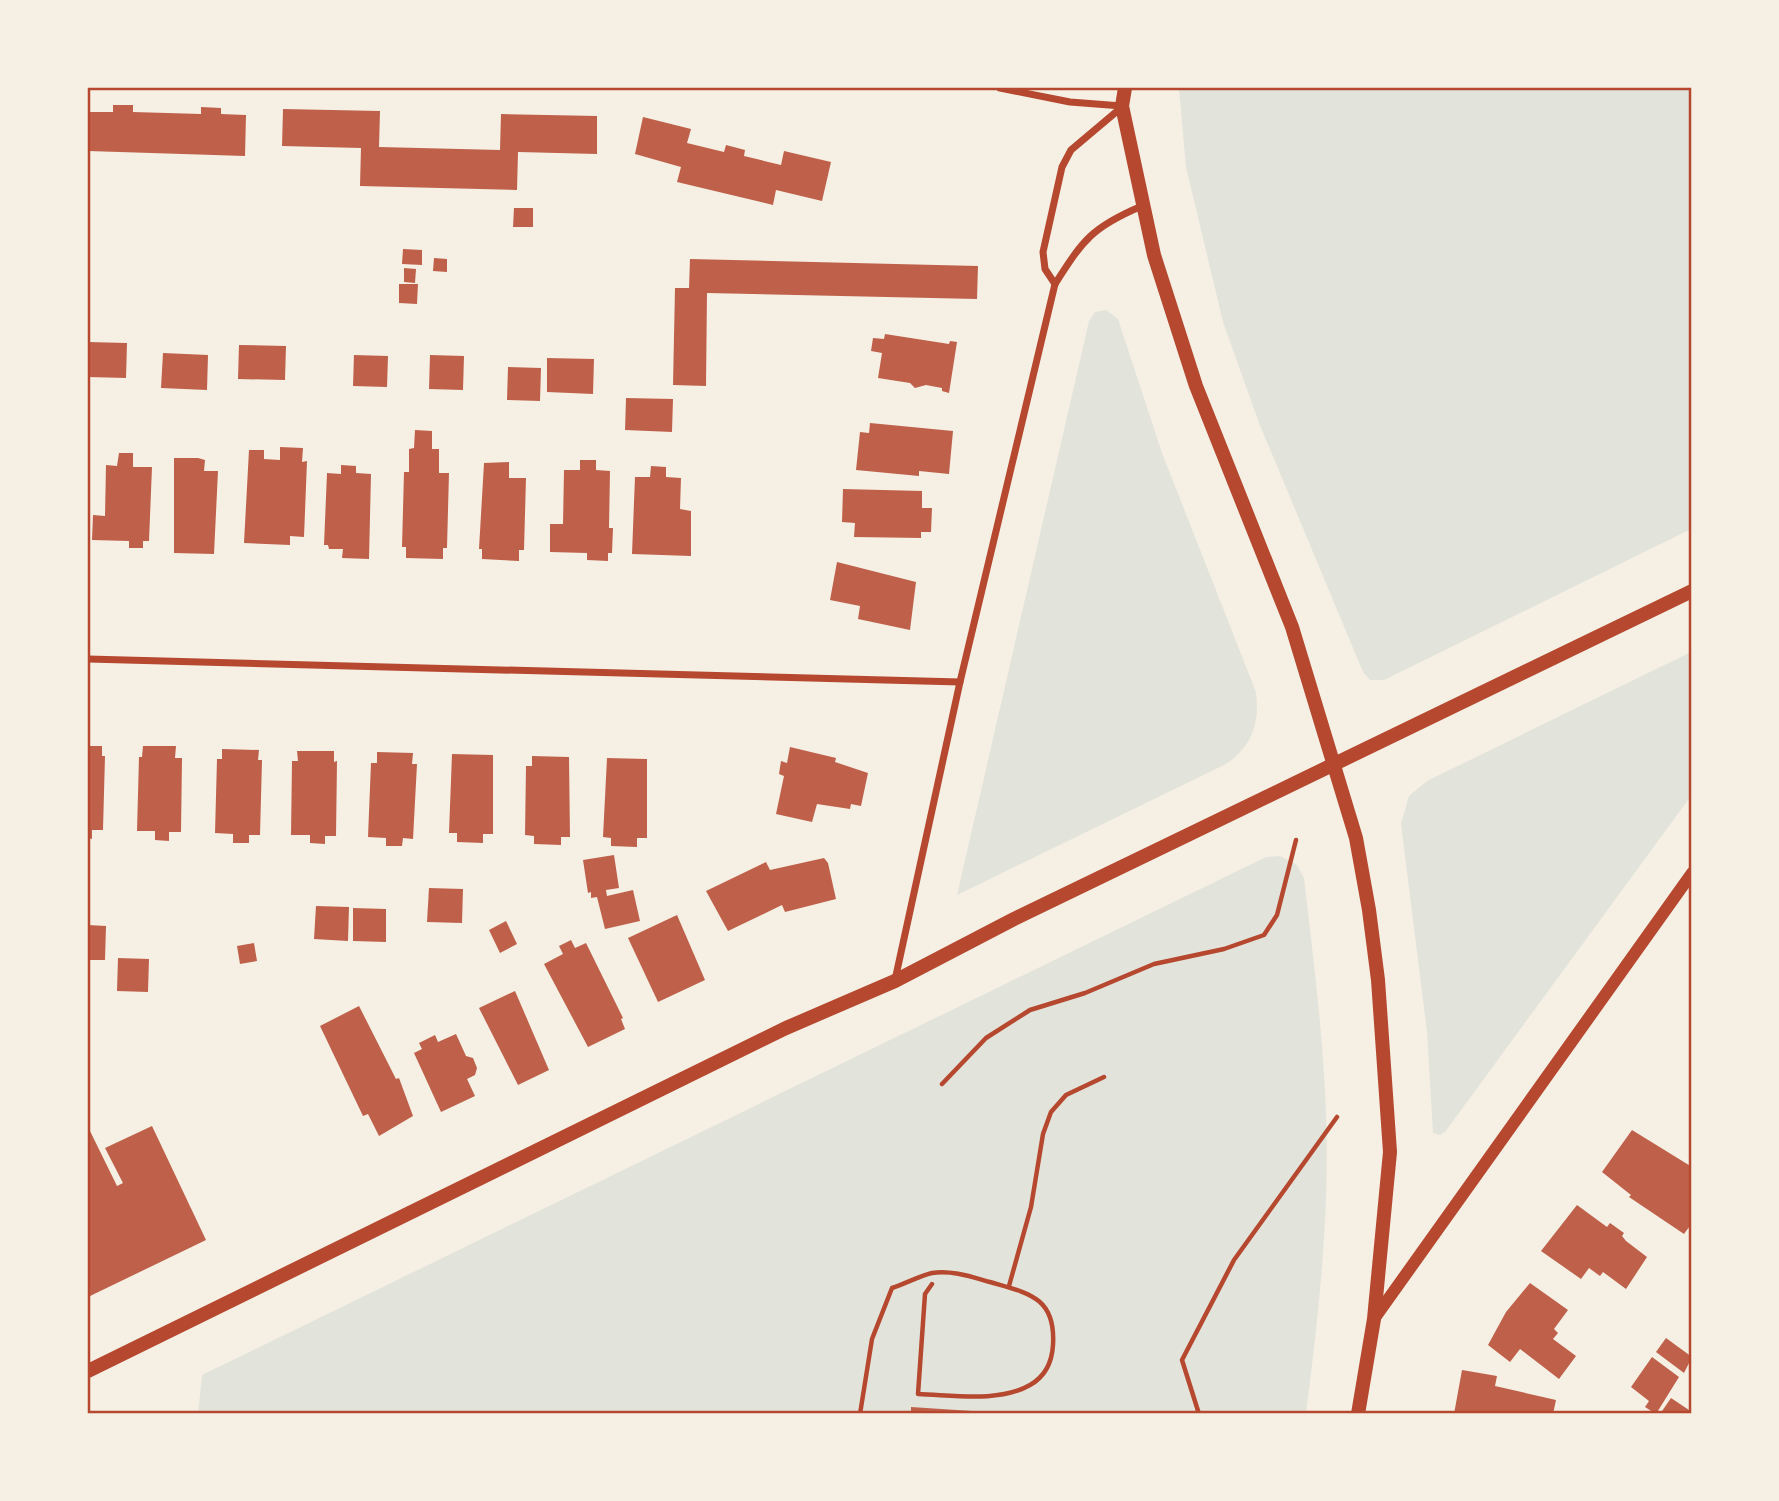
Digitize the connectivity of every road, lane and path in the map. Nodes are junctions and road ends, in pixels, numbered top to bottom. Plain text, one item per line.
1 (1000, 88) edge
2 (1125, 88) edge
3 (1122, 106) junction
4 (1142, 206) junction
5 (1055, 285) junction
6 (1692, 591) edge
7 (88, 659) edge
8 (960, 682) junction
9 (1334, 764) junction
10 (1296, 840) dead end
11 (1692, 873) edge
12 (895, 981) junction
13 (1104, 1077) dead end
14 (942, 1084) dead end
15 (1337, 1117) dead end
16 (932, 1284) dead end
17 (1009, 1286) junction
18 (1374, 1319) junction
19 (88, 1371) edge
20 (860, 1413) edge
21 (1199, 1413) edge
22 (1358, 1413) edge

1 - 3 street
2 - 3 main road
3 - 4 main road
3 - 5 street
4 - 5 street
4 - 9 main road
5 - 8 street
6 - 9 main road
7 - 8 street
8 - 12 street
9 - 12 main road
9 - 18 main road
10 - 14 path
11 - 18 street
12 - 19 main road
13 - 17 path
15 - 21 path
16 - 17 path
17 - 20 path
18 - 22 main road

